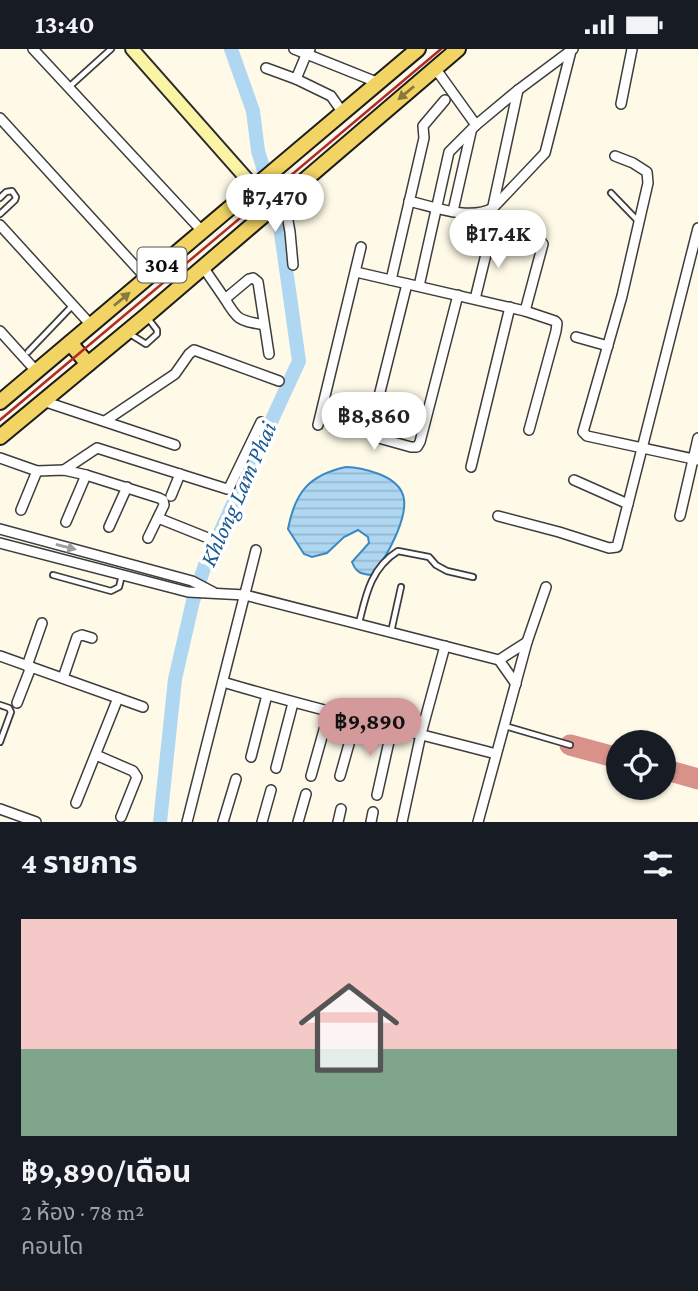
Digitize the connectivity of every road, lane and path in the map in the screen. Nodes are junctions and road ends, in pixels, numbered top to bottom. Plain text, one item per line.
1 (33, 49) edge
2 (111, 49) edge
3 (132, 49) edge
4 (294, 49) edge
5 (418, 49) edge
6 (458, 49) edge
7 (632, 49) edge
8 (572, 50) edge
9 (308, 52) edge
10 (266, 68) dead end
11 (435, 68) junction
12 (296, 79) junction
13 (379, 83) junction
14 (69, 87) junction
15 (518, 90) junction
16 (445, 100) dead end
17 (356, 102) junction
18 (621, 104) dead end
19 (343, 113) junction
20 (0, 118) edge
21 (372, 122) junction
22 (474, 128) junction
23 (615, 156) dead end
24 (258, 183) junction
25 (611, 193) dead end
26 (0, 198) edge
27 (409, 201) junction
28 (278, 203) junction
29 (436, 208) junction
30 (493, 208) junction
31 (453, 211) junction
32 (0, 214) edge
33 (638, 222) junction
34 (0, 225) edge
35 (698, 227) edge
36 (202, 231) junction
37 (361, 247) dead end
38 (293, 265) dead end
39 (204, 267) junction
40 (356, 272) junction
41 (146, 278) junction
42 (391, 279) junction
43 (407, 284) junction
44 (419, 286) junction
45 (458, 295) junction
46 (225, 299) junction
47 (475, 299) junction
48 (72, 305) junction
49 (510, 307) junction
50 (526, 311) junction
51 (146, 316) junction
52 (91, 325) junction
53 (264, 325) junction
54 (0, 331) edge
55 (127, 332) junction
56 (576, 337) dead end
57 (70, 343) junction
58 (608, 346) junction
59 (28, 352) dead end
60 (269, 354) dead end
61 (88, 364) junction
62 (37, 372) junction
63 (279, 381) dead end
64 (44, 401) junction
65 (0, 402) edge
66 (105, 421) junction
67 (261, 422) dead end
68 (318, 425) dead end
69 (529, 430) dead end
70 (0, 437) edge
71 (698, 438) edge
72 (175, 445) dead end
73 (641, 448) junction
74 (0, 458) edge
75 (695, 459) edge
76 (471, 467) dead end
77 (64, 470) junction
78 (37, 471) junction
79 (180, 474) junction
80 (86, 475) junction
81 (574, 480) dead end
82 (127, 487) junction
83 (171, 496) dead end
84 (628, 504) junction
85 (21, 510) dead end
86 (498, 516) dead end
87 (680, 516) dead end
88 (158, 518) junction
89 (66, 522) dead end
90 (109, 527) dead end
91 (0, 529) edge
92 (148, 538) dead end
93 (208, 538) dead end
94 (0, 543) edge
95 (256, 550) dead end
96 (54, 575) dead end
97 (122, 575) junction
98 (473, 577) dead end
99 (401, 587) dead end
100 (546, 587) dead end
101 (195, 588) junction
102 (245, 595) junction
103 (43, 623) dead end
104 (359, 623) junction
105 (391, 632) junction
106 (92, 638) dead end
107 (527, 642) junction
108 (445, 646) junction
109 (0, 656) edge
110 (499, 660) junction
111 (29, 666) junction
112 (62, 678) junction
113 (223, 682) junction
114 (516, 684) junction
115 (267, 695) junction
116 (118, 698) junction
117 (17, 703) dead end
118 (293, 703) junction
119 (0, 705) edge
120 (143, 707) dead end
121 (329, 712) junction
122 (356, 719) junction
123 (504, 725) junction
124 (392, 728) junction
125 (2, 729) edge
126 (421, 734) junction
127 (0, 742) edge
128 (569, 745) dead end
129 (96, 754) junction
130 (496, 754) junction
131 (251, 757) dead end
132 (276, 768) dead end
133 (311, 776) dead end
134 (340, 776) dead end
135 (236, 779) dead end
136 (271, 790) dead end
137 (306, 794) dead end
138 (377, 795) dead end
139 (76, 803) dead end
140 (0, 809) edge
141 (341, 809) dead end
142 (121, 817) dead end
143 (36, 822) edge
144 (187, 822) edge
145 (223, 822) edge
146 (262, 822) edge
147 (298, 822) edge
148 (338, 822) edge
149 (402, 822) edge
150 (478, 822) edge

1 - 14 street
2 - 14 lane
3 - 24 street
4 - 9 street
5 - 13 main road, 304
6 - 11 main road, 304
7 - 18 street
8 - 15 street
8 - 30 street
9 - 12 street
9 - 13 street
10 - 12 street
11 -> 21 main road, 304
11 - 22 street
12 - 19 street
13 - 17 main road, 304
14 - 36 street
15 - 22 street
15 - 30 street
16 - 27 street
17 - 19 main road, 304
17 - 21 main road
19 - 24 main road, 304
20 - 41 street
21 - 28 main road, 304
22 - 29 street
22 - 31 street
23 - 33 street
24 - 36 main road, 304
25 - 33 lane
26 - 32 lane
27 - 29 street
27 - 42 street
28 - 38 street
28 - 39 main road, 304
29 - 31 street
29 - 44 street
30 - 31 street
33 - 58 street
34 - 48 street
35 - 73 street
36 - 41 main road, 304
37 - 40 street
39 - 46 street
39 - 51 main road, 304
40 - 42 street
40 - 68 street
52 -> 41 main road, 304
42 - 43 street
43 - 44 street
43 - 45 street
44 - 45 street
45 - 47 street
46 - 53 street
46 - 53 street
47 - 49 street
47 - 50 street
48 - 52 street
48 - 59 lane
49 - 50 street
49 - 76 street
50 - 69 street
51 - 55 main road, 304
51 - 55 lane
52 - 57 main road, 304
53 - 60 street
54 - 62 street
55 - 61 main road, 304
56 - 58 street
57 - 61 main road
57 - 62 main road, 304
58 - 73 street
61 - 64 main road, 304
62 - 65 main road, 304
63 - 66 street
64 - 66 street
64 - 70 main road, 304
66 - 72 street
67 - 79 street
71 - 75 street
73 - 75 street
73 - 84 street
74 - 78 street
75 - 87 street
77 - 78 street
77 - 79 street
77 - 80 street
78 - 85 street
79 - 83 street
80 - 82 street
80 - 89 street
81 - 84 street
82 - 88 street
82 - 90 street
84 - 86 street
88 - 92 street
88 - 93 street
91 -> 101 street
94 - 97 street
95 - 102 street
96 - 97 lane
97 - 101 street
98 - 104 lane
99 - 105 lane
100 - 107 street
101 - 102 street
102 - 104 street
102 - 113 street
103 - 111 street
104 - 105 street
105 - 108 street
106 - 112 street
107 - 110 street
107 - 114 street
108 - 110 street
108 - 126 street
109 - 111 street
110 - 114 street
111 - 112 street
111 - 117 street
112 - 116 street
113 - 115 street
113 - 144 street
114 - 123 street
115 - 118 street
115 - 131 street
116 - 120 street
116 - 129 street
118 - 121 street
118 - 132 street
119 - 125 lane
121 - 122 street
121 - 133 street
122 - 124 street
122 - 134 street
123 - 128 lane
123 - 130 street
124 - 126 street
124 - 138 street
125 - 127 lane
126 - 130 street
126 - 149 street
129 - 139 street
129 - 142 street
130 - 150 street
135 - 145 street
136 - 146 street
137 - 147 street
140 - 143 street
141 - 148 street

